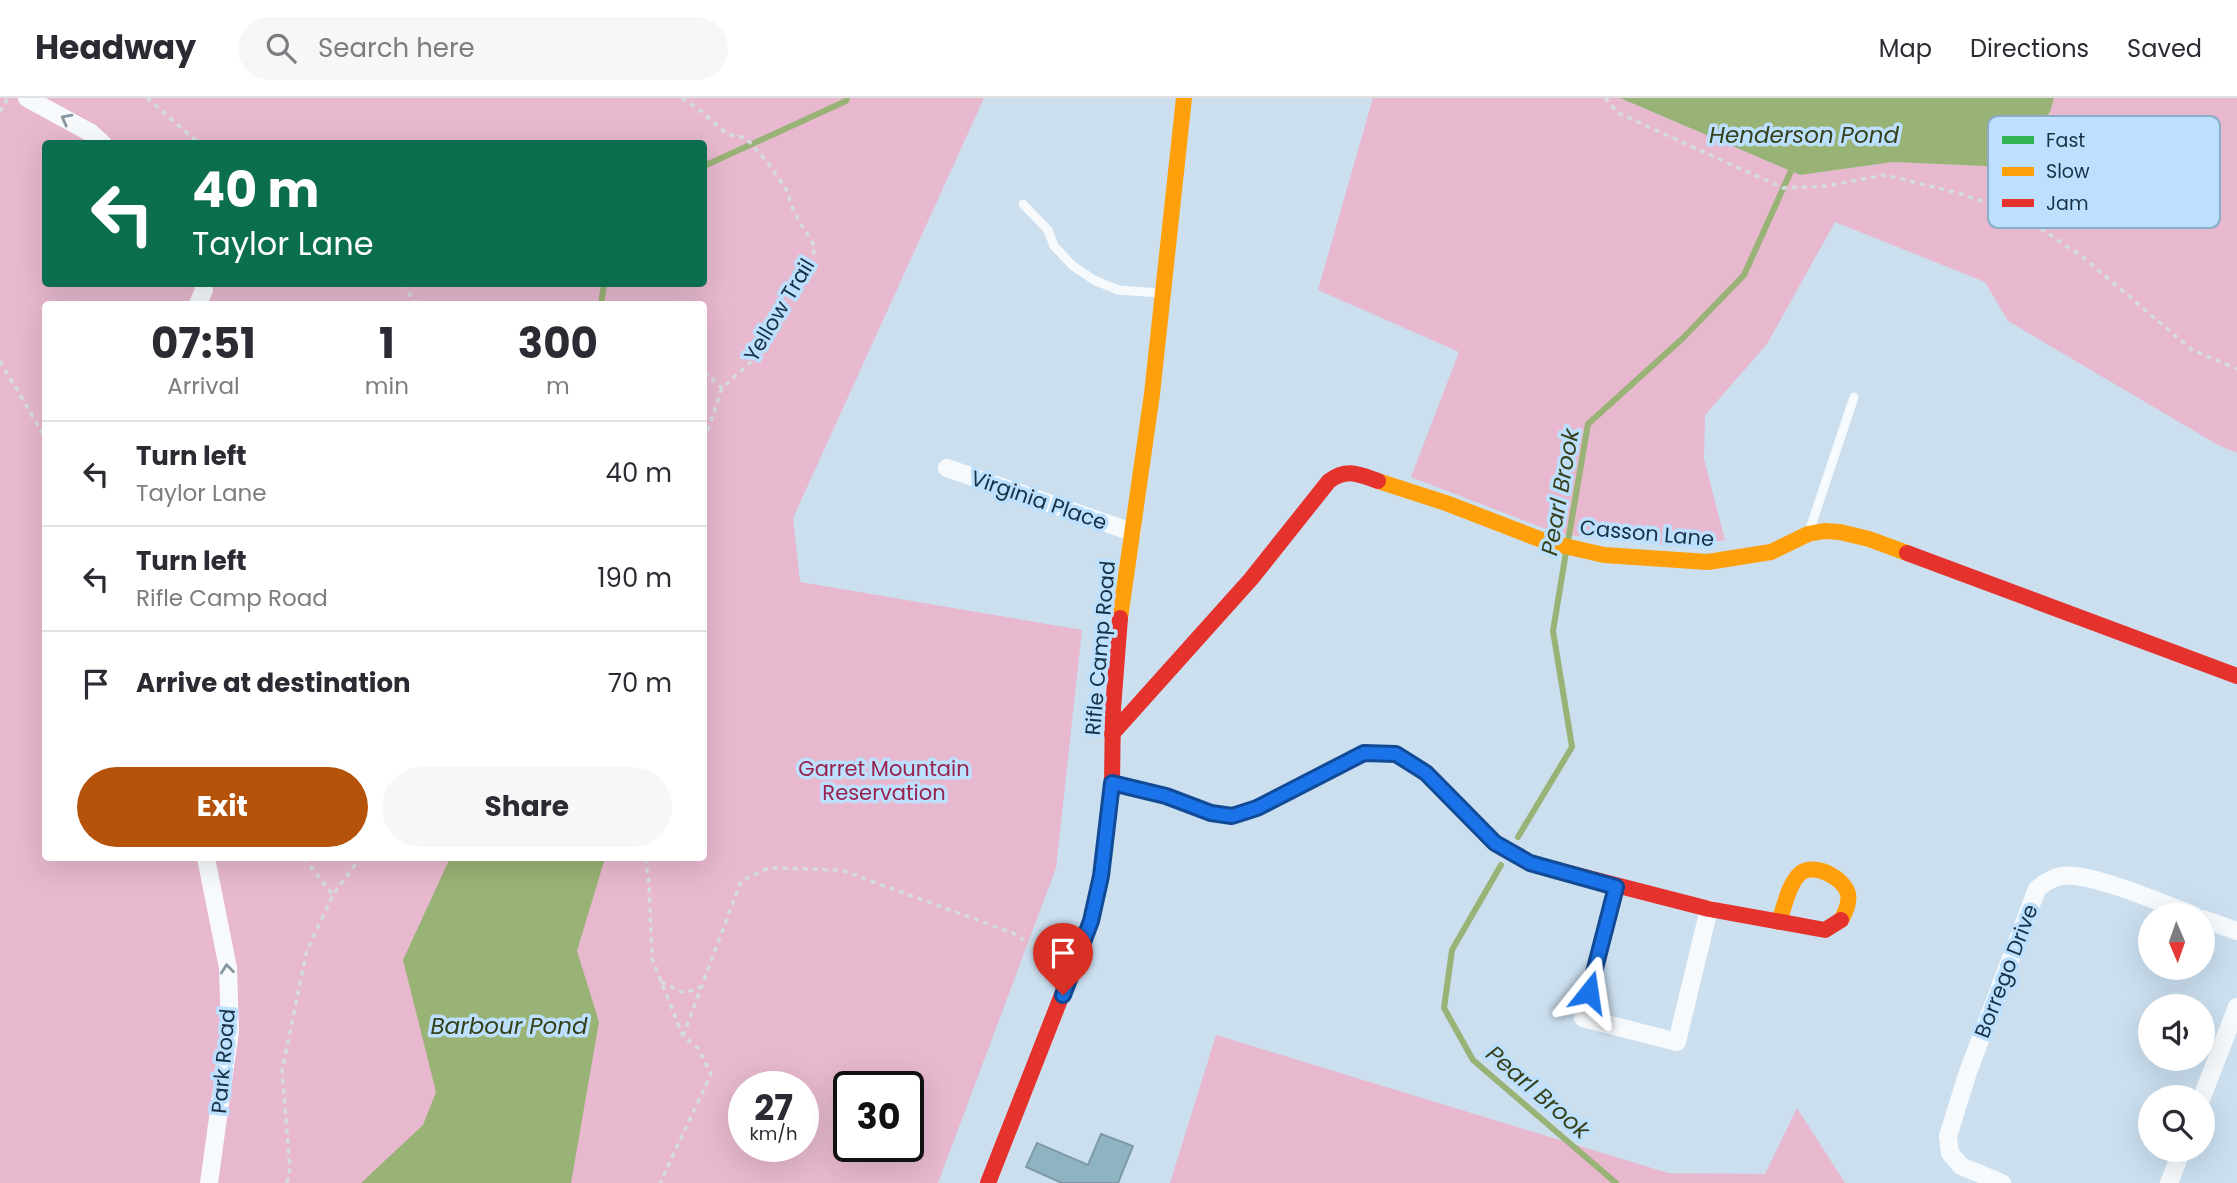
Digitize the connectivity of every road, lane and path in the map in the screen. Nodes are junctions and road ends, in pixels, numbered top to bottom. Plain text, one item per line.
1 (8, 98) edge
2 (27, 98) edge
3 (147, 98) edge
4 (682, 98) edge
5 (1184, 98) edge
6 (1605, 98) edge
7 (0, 111) edge
8 (99, 140) edge
9 (195, 140) edge
10 (1988, 203) edge
11 (1023, 204) dead end
12 (2040, 228) edge
13 (1162, 293) junction
14 (0, 361) edge
15 (2237, 369) edge
16 (707, 375) edge
17 (722, 388) junction
18 (1854, 397) dead end
19 (42, 432) edge
20 (707, 433) edge
21 (947, 468) dead end
22 (1132, 532) junction
23 (1808, 534) junction
24 (2237, 676) edge
25 (1112, 734) junction
26 (1112, 783) junction
27 (207, 861) edge
28 (306, 861) edge
29 (358, 861) edge
30 (645, 861) edge
31 (1616, 887) junction
32 (333, 895) junction
33 (2160, 903) edge
34 (1709, 909) junction
35 (1779, 922) junction
36 (2216, 924) edge
37 (2237, 931) edge
38 (1049, 973) dead end
39 (661, 982) junction
40 (701, 987) junction
41 (2237, 1007) edge
42 (683, 1035) junction
43 (2207, 1085) edge
44 (2177, 1162) edge
45 (209, 1183) edge
46 (287, 1183) edge
47 (660, 1183) edge
48 (988, 1183) edge
49 (2002, 1183) edge
50 (2169, 1183) edge

1 - 7 path
8 -> 2 street
3 - 9 path
4 - 17 path, Yellow Trail
5 - 13 street, Rifle Camp Road
6 - 10 path
11 - 13 lane
12 - 15 path
13 - 22 street, Rifle Camp Road
14 - 19 path
16 - 17 path
17 - 20 path, Yellow Trail
18 - 23 lane
21 - 22 street, Virginia Place
22 - 25 street, Rifle Camp Road
23 - 24 street, Casson Lane
23 - 25 street, Casson Lane
25 - 26 street, Rifle Camp Road
26 - 31 street
26 - 48 street, Rifle Camp Road
45 -> 27 street, Park Road
28 - 32 path
29 - 32 path
30 - 39 path
31 - 34 street
31 - 34 street
32 - 46 path
33 - 49 street, Borrego Drive
34 - 35 street
35 - 35 street
36 - 37 street
38 - 40 path
39 - 40 path
39 - 42 path
40 - 42 path
41 - 43 street
42 - 47 path
44 - 50 street

